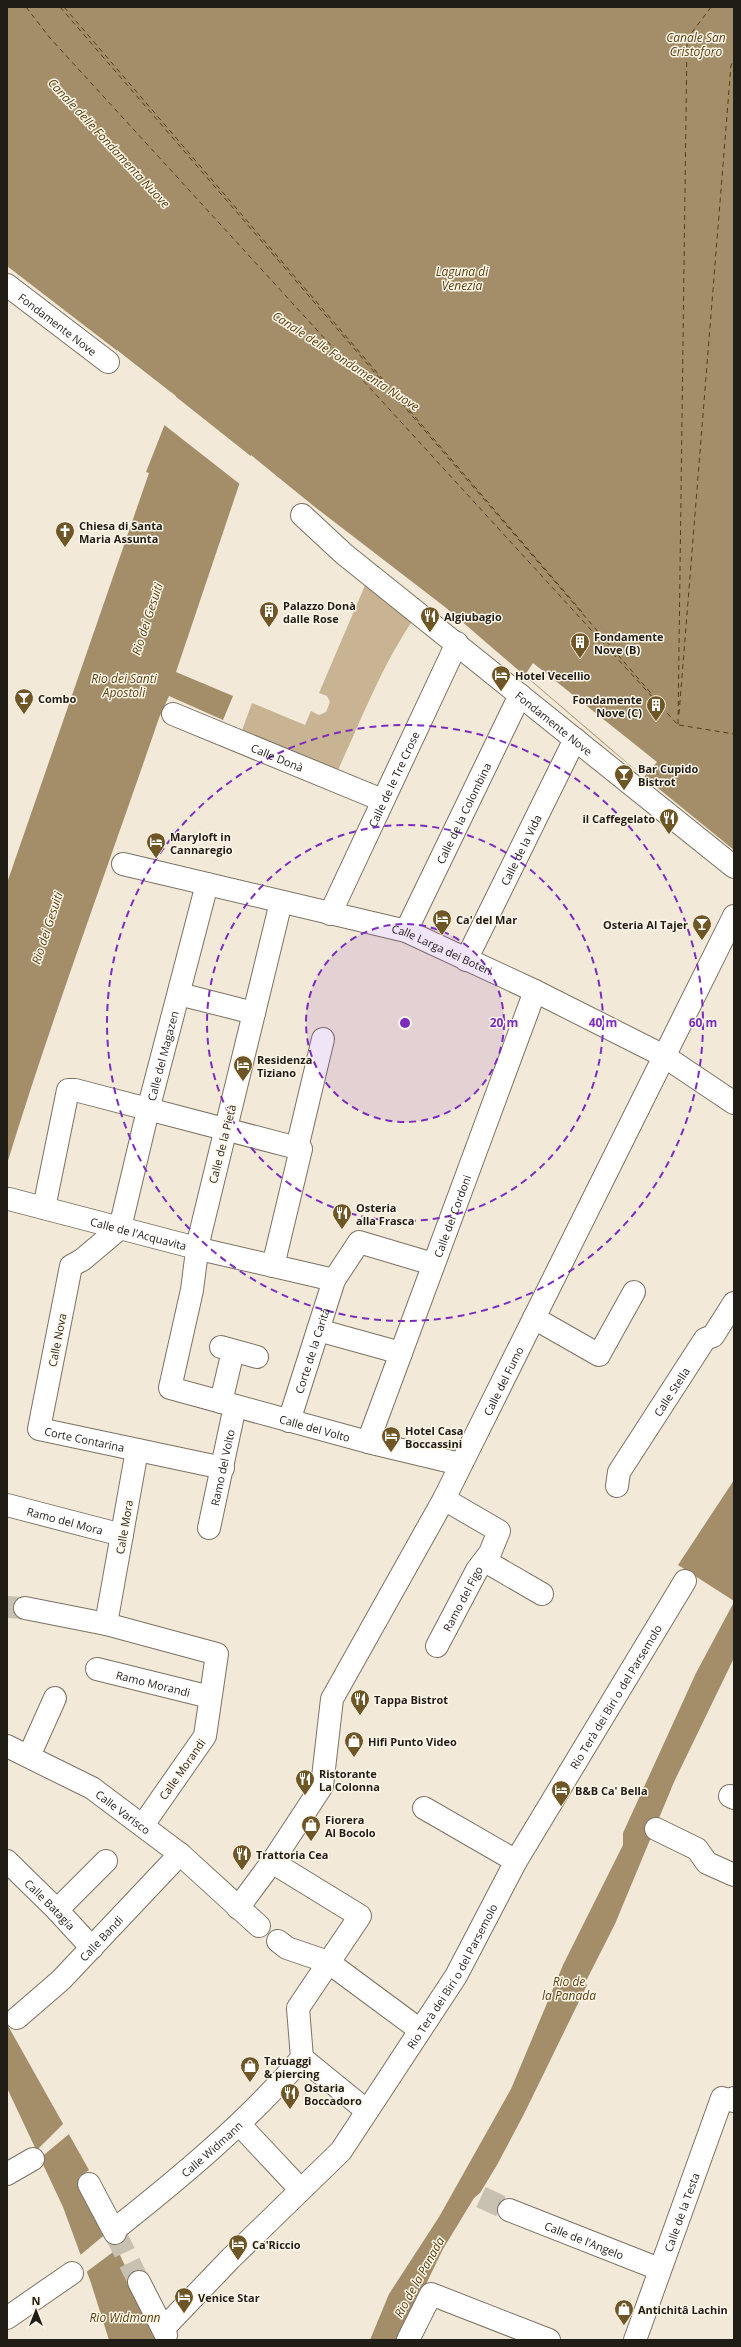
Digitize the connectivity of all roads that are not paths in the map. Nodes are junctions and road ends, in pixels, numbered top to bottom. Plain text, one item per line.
1 (7, 285) edge
2 (108, 362) dead end
3 (302, 515) dead end
4 (457, 643) junction
5 (520, 695) junction
6 (173, 714) dead end
7 (575, 739) junction
8 (382, 800) junction
9 (123, 864) dead end
10 (734, 867) edge
11 (207, 884) junction
12 (281, 902) junction
13 (330, 914) junction
14 (734, 916) edge
15 (406, 931) junction
16 (466, 960) junction
17 (535, 991) junction
18 (179, 994) junction
19 (254, 1013) junction
20 (323, 1039) dead end
21 (664, 1056) junction
22 (733, 1099) edge
23 (148, 1110) junction
24 (226, 1129) junction
25 (297, 1148) junction
26 (9, 1199) dead end
27 (44, 1208) junction
28 (120, 1228) junction
29 (198, 1248) junction
30 (433, 1264) junction
31 (270, 1266) junction
32 (334, 1280) junction
33 (634, 1292) dead end
34 (734, 1303) edge
35 (534, 1318) junction
36 (318, 1330) junction
37 (401, 1353) junction
38 (257, 1357) dead end
39 (170, 1388) joint
40 (228, 1404) junction
41 (289, 1421) junction
42 (41, 1423) joint
43 (368, 1442) junction
44 (139, 1450) junction
45 (460, 1464) junction
46 (223, 1468) junction
47 (133, 1478) joint
48 (617, 1486) dead end
49 (444, 1499) junction
50 (7, 1505) edge
51 (209, 1528) dead end
52 (122, 1535) junction
53 (488, 1557) junction
54 (684, 1581) dead end
55 (542, 1594) dead end
56 (25, 1608) tunnel mouth
57 (106, 1624) junction
58 (437, 1646) dead end
59 (97, 1669) dead end
60 (210, 1697) junction
61 (55, 1698) dead end
62 (7, 1746) edge
63 (29, 1756) junction
64 (424, 1808) dead end
65 (143, 1825) junction
66 (656, 1829) dead end
67 (180, 1854) junction
68 (106, 1861) dead end
69 (516, 1861) junction
70 (272, 1862) junction
71 (11, 1872) edge
72 (734, 1875) edge
73 (232, 1903) junction
74 (58, 1910) junction
75 (259, 1926) dead end
76 (278, 1941) dead end
77 (92, 1948) junction
78 (331, 1964) junction
79 (17, 2018) dead end
80 (420, 2030) junction
81 (302, 2058) junction
82 (734, 2100) edge
83 (367, 2111) junction
84 (240, 2125) junction
85 (33, 2159) dead end
86 (7, 2174) edge
87 (89, 2184) dead end
88 (300, 2189) junction
89 (509, 2210) tunnel mouth
90 (659, 2269) junction
91 (72, 2273) dead end
92 (139, 2282) tunnel mouth
93 (7, 2318) edge
94 (408, 2340) edge
95 (549, 2340) edge
96 (635, 2340) edge

1 - 2 street, Fondamente Nove
3 - 4 street, Fondamente Nove
4 - 5 street, Fondamente Nove
4 - 8 street, Calle de le Tre Crose
5 - 7 street, Fondamente Nove
5 - 15 street, Calle de la Colombina
6 - 8 street, Calle Donà
7 - 10 street, Fondamente Nove
7 - 16 street, Calle de la Vida
8 - 13 street, Calle de le Tre Crose
9 - 11 street, Calle Larga dei Boteri
11 - 12 street, Calle Larga dei Boteri
11 - 18 street, Calle del Magazen
12 - 13 street, Calle Larga dei Boteri
12 - 19 street, Calle de la Pietà
13 - 15 street, Calle Larga dei Boteri
14 - 21 street, Calle del Fumo
15 - 16 street, Calle Larga dei Boteri
16 - 17 street, Calle Larga dei Boteri
17 - 21 street, Calle Larga dei Boteri
17 - 30 street, Calle dei Cordoni
18 - 19 street
18 - 23 street, Calle del Magazen
19 - 24 street, Calle de la Pietà
20 - 25 street
21 - 22 street, Calle Larga dei Boteri
21 - 35 street, Calle del Fumo
23 - 24 street
23 - 27 street
23 - 28 street, Calle del Magazen
24 - 25 street
24 - 29 street, Calle de la Pietà
25 - 31 street
26 - 27 street, Calle de l'Acquavita
27 - 28 street, Calle de l'Acquavita
28 - 29 street, Calle de l'Acquavita
28 - 42 street, Calle Nova
29 - 31 street, Calle de l'Acquavita
29 - 39 street, Calle de la Pietà
30 - 32 street, Corte de la Carità
30 - 37 street, Calle dei Cordoni
31 - 32 street
32 - 36 street, Corte de la Carità
33 - 35 street
34 - 48 street, Calle Stella
35 - 45 street, Calle del Fumo
36 - 37 street
36 - 41 street, Corte de la Carità
37 - 43 street, Calle dei Cordoni
38 - 40 street, Ramo del Volto
39 - 40 street, Calle del Volto
40 - 41 street, Calle del Volto
40 - 46 street, Ramo del Volto
41 - 43 street, Calle del Volto
42 - 44 street, Corte Contarina
43 - 45 street, Calle del Volto
44 - 46 street
44 - 47 street, Corte Contarina
45 - 49 street, Calle del Fumo
46 - 51 street, Ramo del Volto
47 - 52 street, Calle Mora
49 - 53 street, Ramo del Figo
49 - 70 street, Calle del Fumo
50 - 52 street, Ramo del Mora
52 - 57 street, Calle Mora
53 - 55 street
53 - 58 street, Ramo del Figo
54 - 69 street, Rio Terà dei Biri o del Parsemolo
56 - 57 street
57 - 60 street, Calle Morandi
59 - 60 street, Ramo Morandi
60 - 65 street, Calle Morandi
61 - 63 street
62 - 63 street, Calle Varisco
63 - 65 street, Calle Varisco
64 - 69 street
65 - 67 street, Calle Varisco
66 - 72 street
67 - 73 street, Calle Varisco
67 - 77 street, Calle Bandi
68 - 74 street
69 - 80 street, Rio Terà dei Biri o del Parsemolo
70 - 73 street
70 - 78 street
71 - 74 street, Calle Batagia
73 - 75 street, Calle Varisco
74 - 77 street, Calle Batagia
76 - 78 street
77 - 79 street, Calle Bandi
78 - 80 street
78 - 81 street
80 - 83 street, Rio Terà dei Biri o del Parsemolo
81 - 83 street
81 - 84 street, Calle Widmann
82 - 90 street, Calle de la Testa
83 - 88 street, Rio Terà dei Biri o del Parsemolo
84 - 87 street, Calle Widmann
84 - 88 street
85 - 86 street
88 - 92 street, Rio Terà dei Biri o del Parsemolo
89 - 90 street, Calle de l'Angelo
90 - 96 street, Calle de la Testa
91 - 93 street
94 - 95 street

